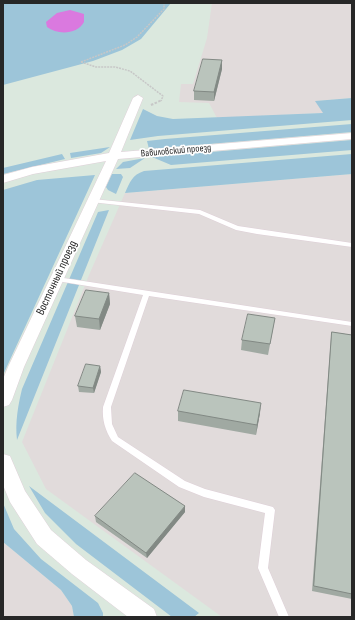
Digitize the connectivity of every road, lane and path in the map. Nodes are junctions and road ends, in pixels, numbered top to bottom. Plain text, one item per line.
1 (164, 3) edge
2 (138, 98) dead end
3 (133, 110) junction
4 (352, 136) edge
5 (114, 156) junction
6 (3, 179) edge
7 (93, 201) junction
8 (352, 245) edge
9 (57, 279) junction
10 (147, 293) junction
11 (352, 324) edge
12 (3, 400) edge
13 (3, 462) edge
14 (139, 615) edge
15 (284, 617) edge

1 - 3 path
2 - 3 street, Восточный проезд
3 - 5 street, Восточный проезд
4 - 5 street, Вавиловский проезд
5 - 6 street, Вавиловский проезд
5 - 7 street, Восточный проезд
7 - 8 lane
7 - 9 street, Восточный проезд
9 - 10 lane
9 - 12 street, Восточный проезд
10 - 11 lane
10 - 15 lane
13 - 14 street

